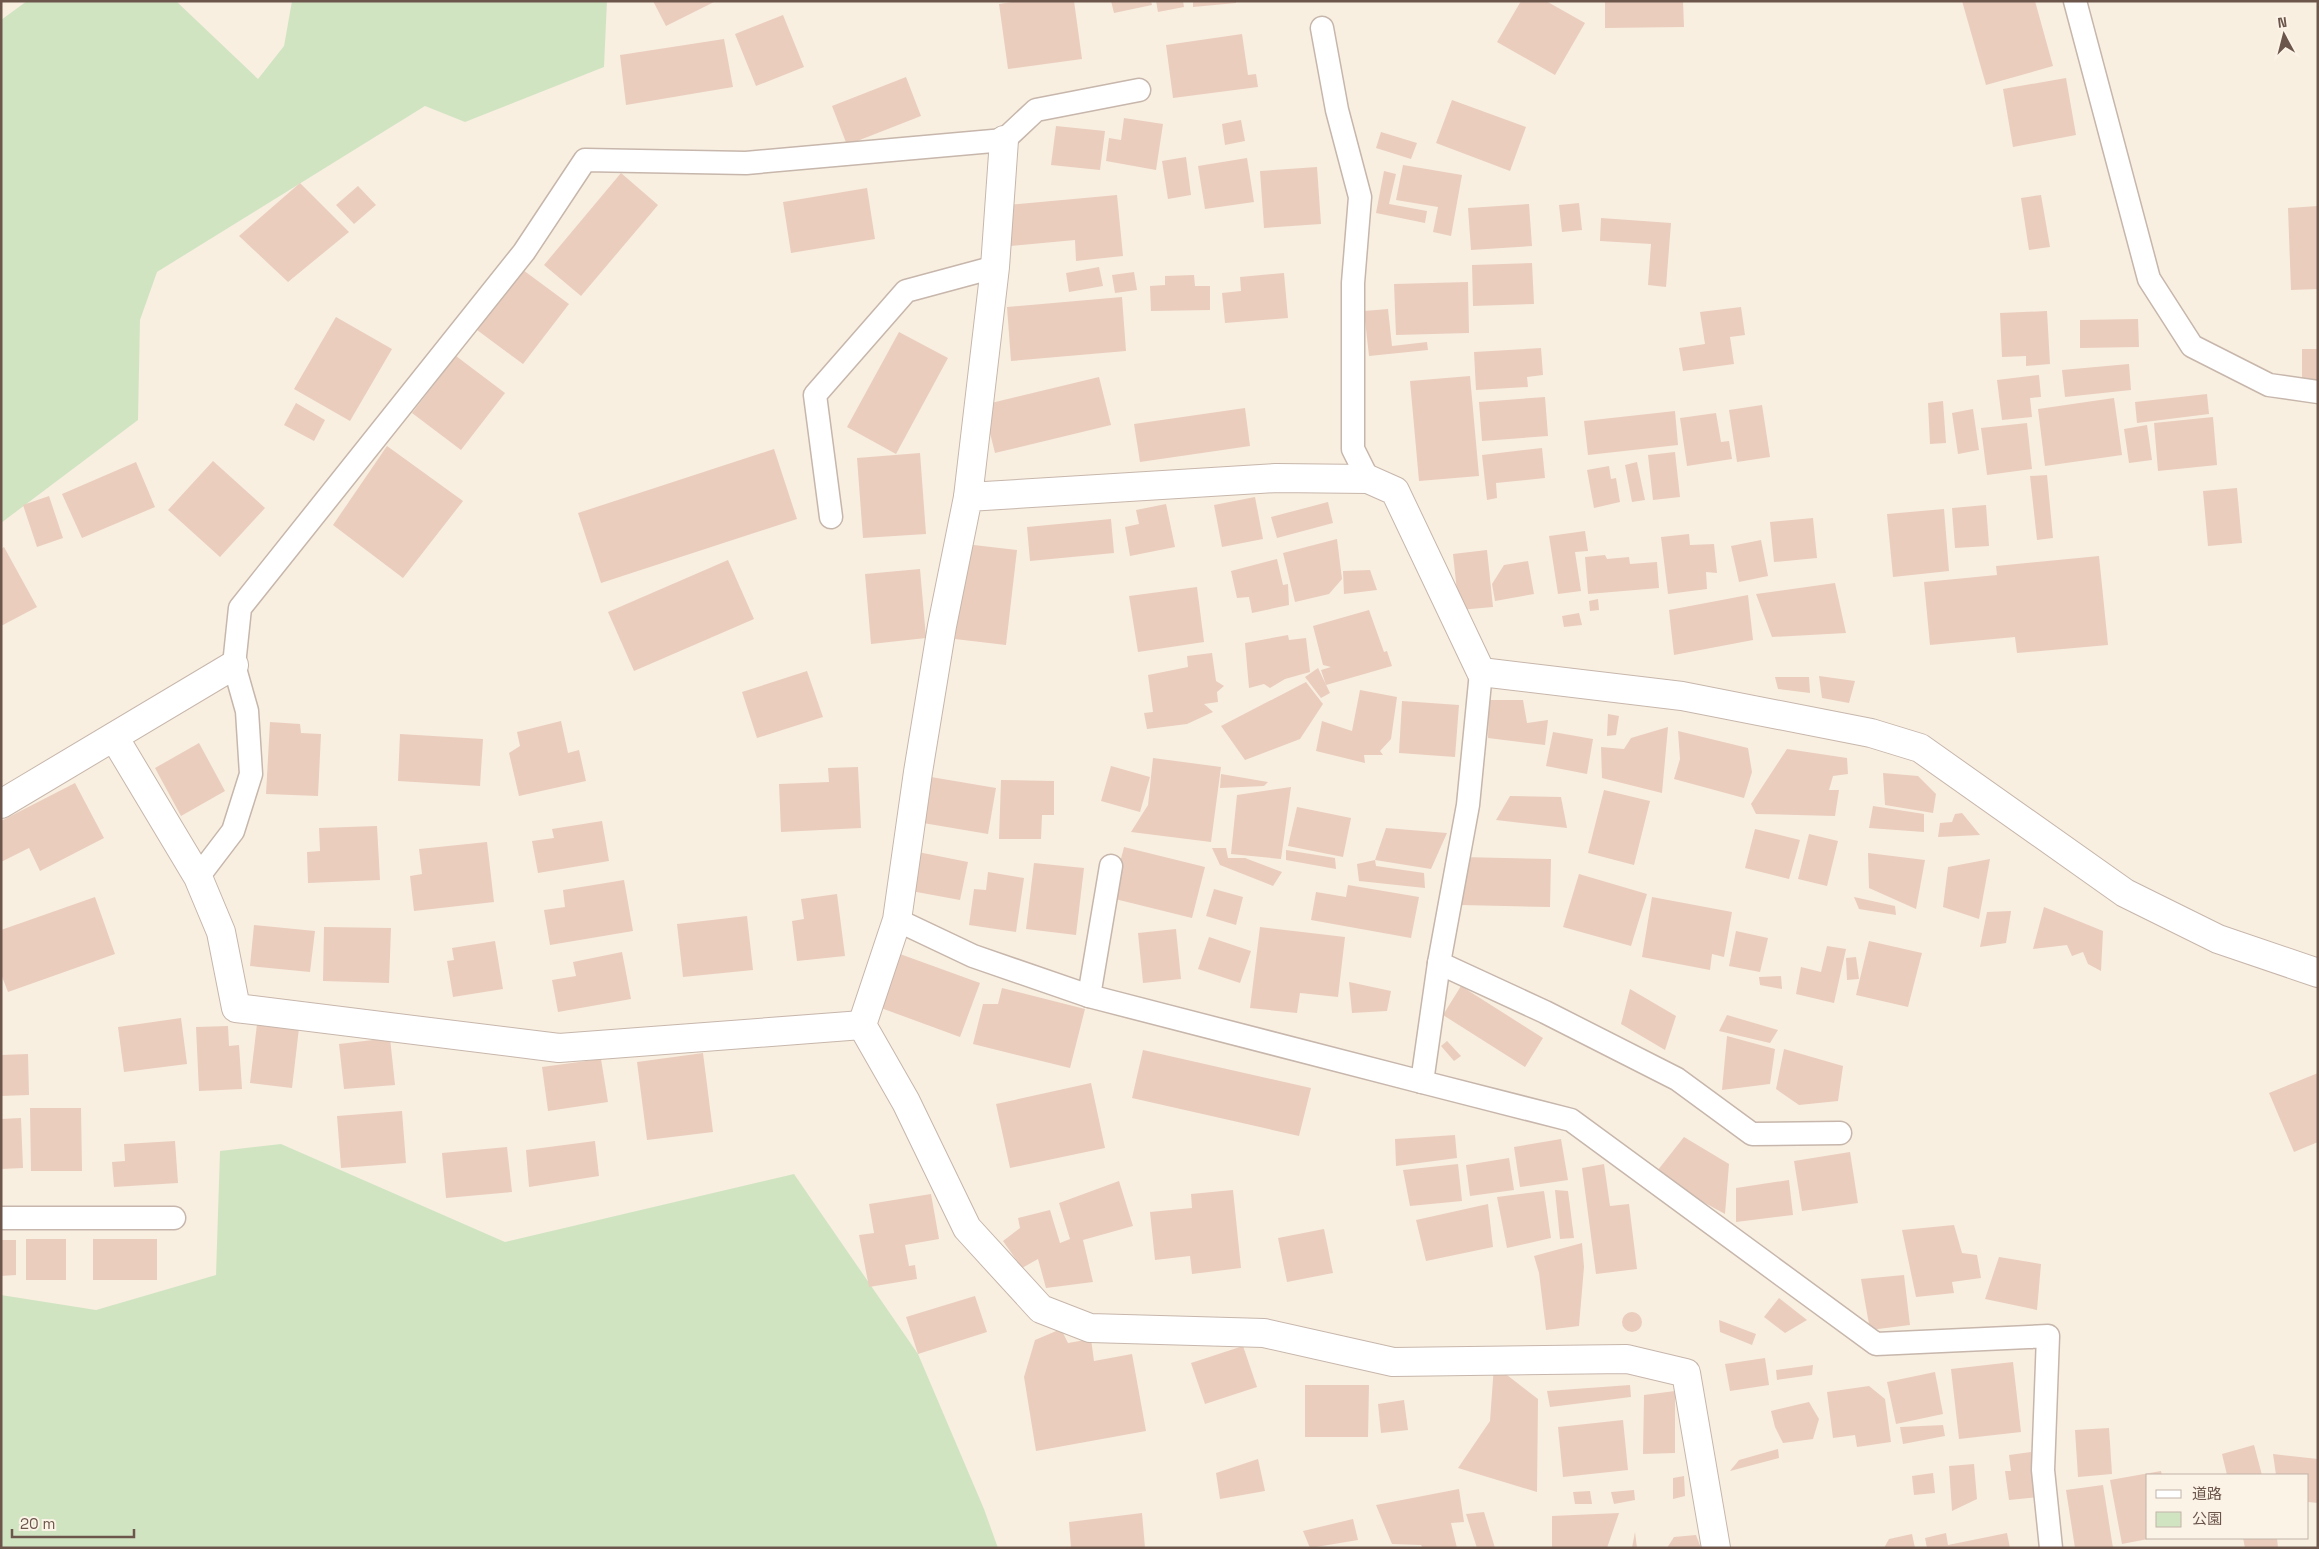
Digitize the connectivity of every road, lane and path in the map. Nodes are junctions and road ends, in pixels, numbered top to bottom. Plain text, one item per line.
1 (2075, 1) edge
2 (1322, 28) dead end
3 (1139, 90) dead end
4 (1004, 140) junction
5 (995, 267) junction
6 (2318, 392) edge
7 (1368, 479) junction
8 (968, 497) junction
9 (830, 517) dead end
10 (234, 665) junction
11 (1481, 672) junction
12 (114, 737) junction
13 (1, 804) edge
14 (1111, 866) dead end
15 (198, 877) junction
16 (897, 920) junction
17 (1439, 963) junction
18 (2318, 973) edge
19 (1089, 996) junction
20 (862, 1025) junction
21 (1422, 1082) junction
22 (1840, 1133) dead end
23 (1, 1218) edge
24 (174, 1218) dead end
25 (1716, 1548) edge
26 (2051, 1548) edge

1 - 6 lane
2 - 7 lane
3 - 4 lane
4 - 5 street
4 - 10 lane
5 - 8 street
5 - 9 lane
7 - 8 street
7 - 11 street
8 - 16 street
10 - 12 street
10 - 15 lane
11 - 17 lane
11 - 18 street
12 - 13 street
12 - 15 street
14 - 19 lane
15 - 20 street
16 - 19 lane
16 - 20 street
17 - 21 lane
17 - 22 lane
19 - 21 lane
20 - 25 street
21 - 26 lane
23 - 24 lane

